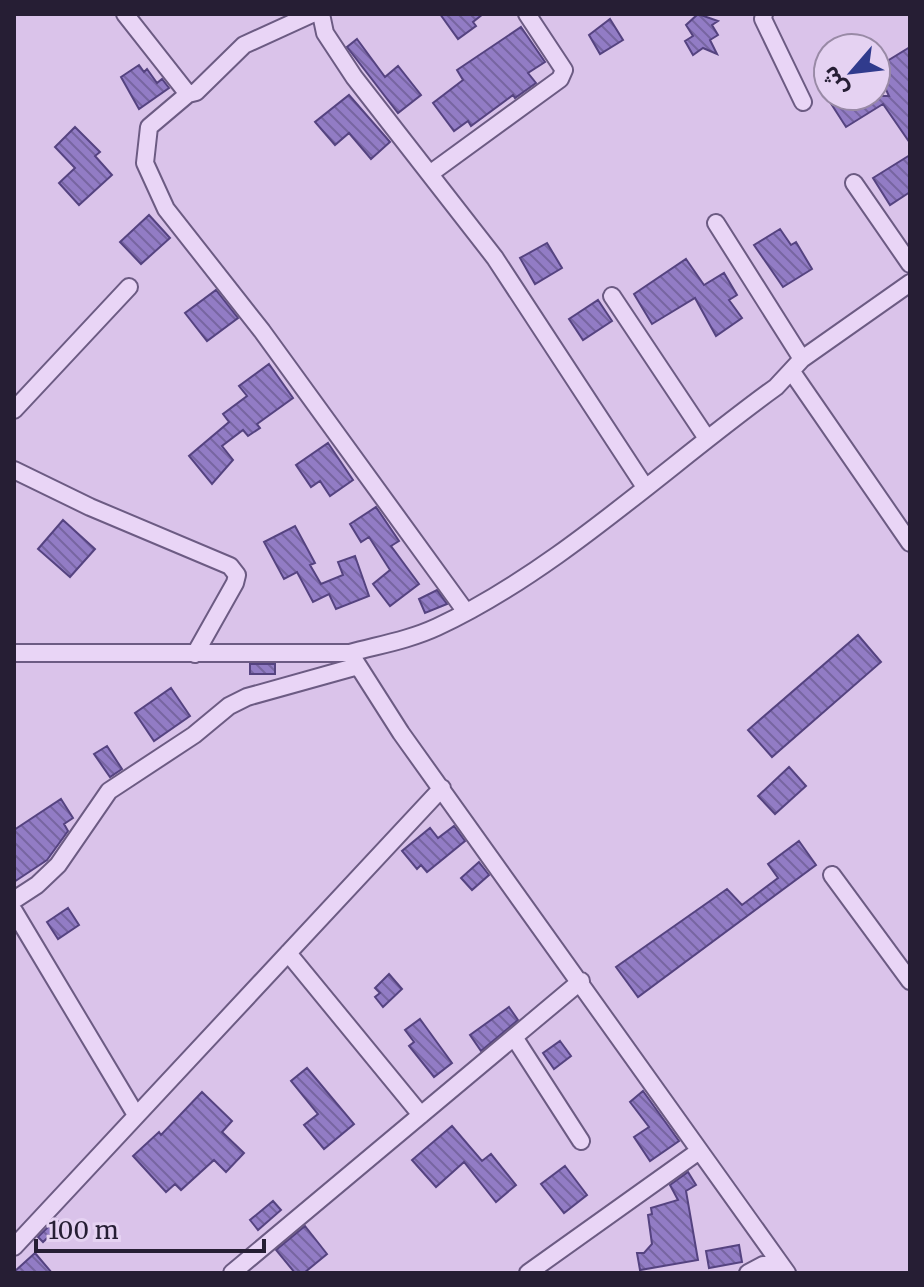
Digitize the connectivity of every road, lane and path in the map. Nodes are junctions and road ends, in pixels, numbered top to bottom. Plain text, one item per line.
1 (125, 14) edge
2 (312, 14) edge
3 (321, 14) edge
4 (527, 14) edge
5 (764, 14) edge
6 (188, 94) junction
7 (803, 102) dead end
8 (431, 173) junction
9 (854, 183) dead end
10 (716, 223) dead end
11 (910, 264) edge
12 (910, 283) edge
13 (129, 287) dead end
14 (612, 296) dead end
15 (797, 366) junction
16 (14, 410) edge
17 (706, 437) junction
18 (14, 470) edge
19 (645, 487) junction
20 (910, 543) edge
21 (466, 612) junction
22 (14, 653) edge
23 (195, 654) junction
24 (354, 659) junction
25 (442, 788) junction
26 (832, 875) dead end
27 (14, 900) edge
28 (14, 911) edge
29 (288, 953) junction
30 (581, 981) junction
31 (910, 981) edge
32 (514, 1037) junction
33 (136, 1115) junction
34 (421, 1115) junction
35 (581, 1141) dead end
36 (699, 1151) junction
37 (14, 1247) edge
38 (252, 1267) edge
39 (784, 1269) edge
40 (232, 1273) edge
41 (528, 1273) edge
42 (748, 1273) edge

1 - 6 street
2 - 6 street
3 - 8 street
4 - 8 street
5 - 7 street
6 - 21 street
8 - 19 street
9 - 11 street
10 - 15 street
12 - 15 street
13 - 16 street
14 - 17 street
15 - 17 street
15 - 20 street
17 - 19 street
18 - 23 street
19 - 21 street
21 - 24 street
22 - 23 street
23 - 24 street
24 - 25 street
24 - 27 street
25 - 29 street
25 - 30 street
26 - 31 street
28 - 33 street
29 - 33 street
29 - 34 street
30 - 32 street
30 - 36 street
32 - 34 street
32 - 35 street
33 - 37 street
34 - 38 street
36 - 39 street
36 - 41 street
38 - 40 street
39 - 42 street

